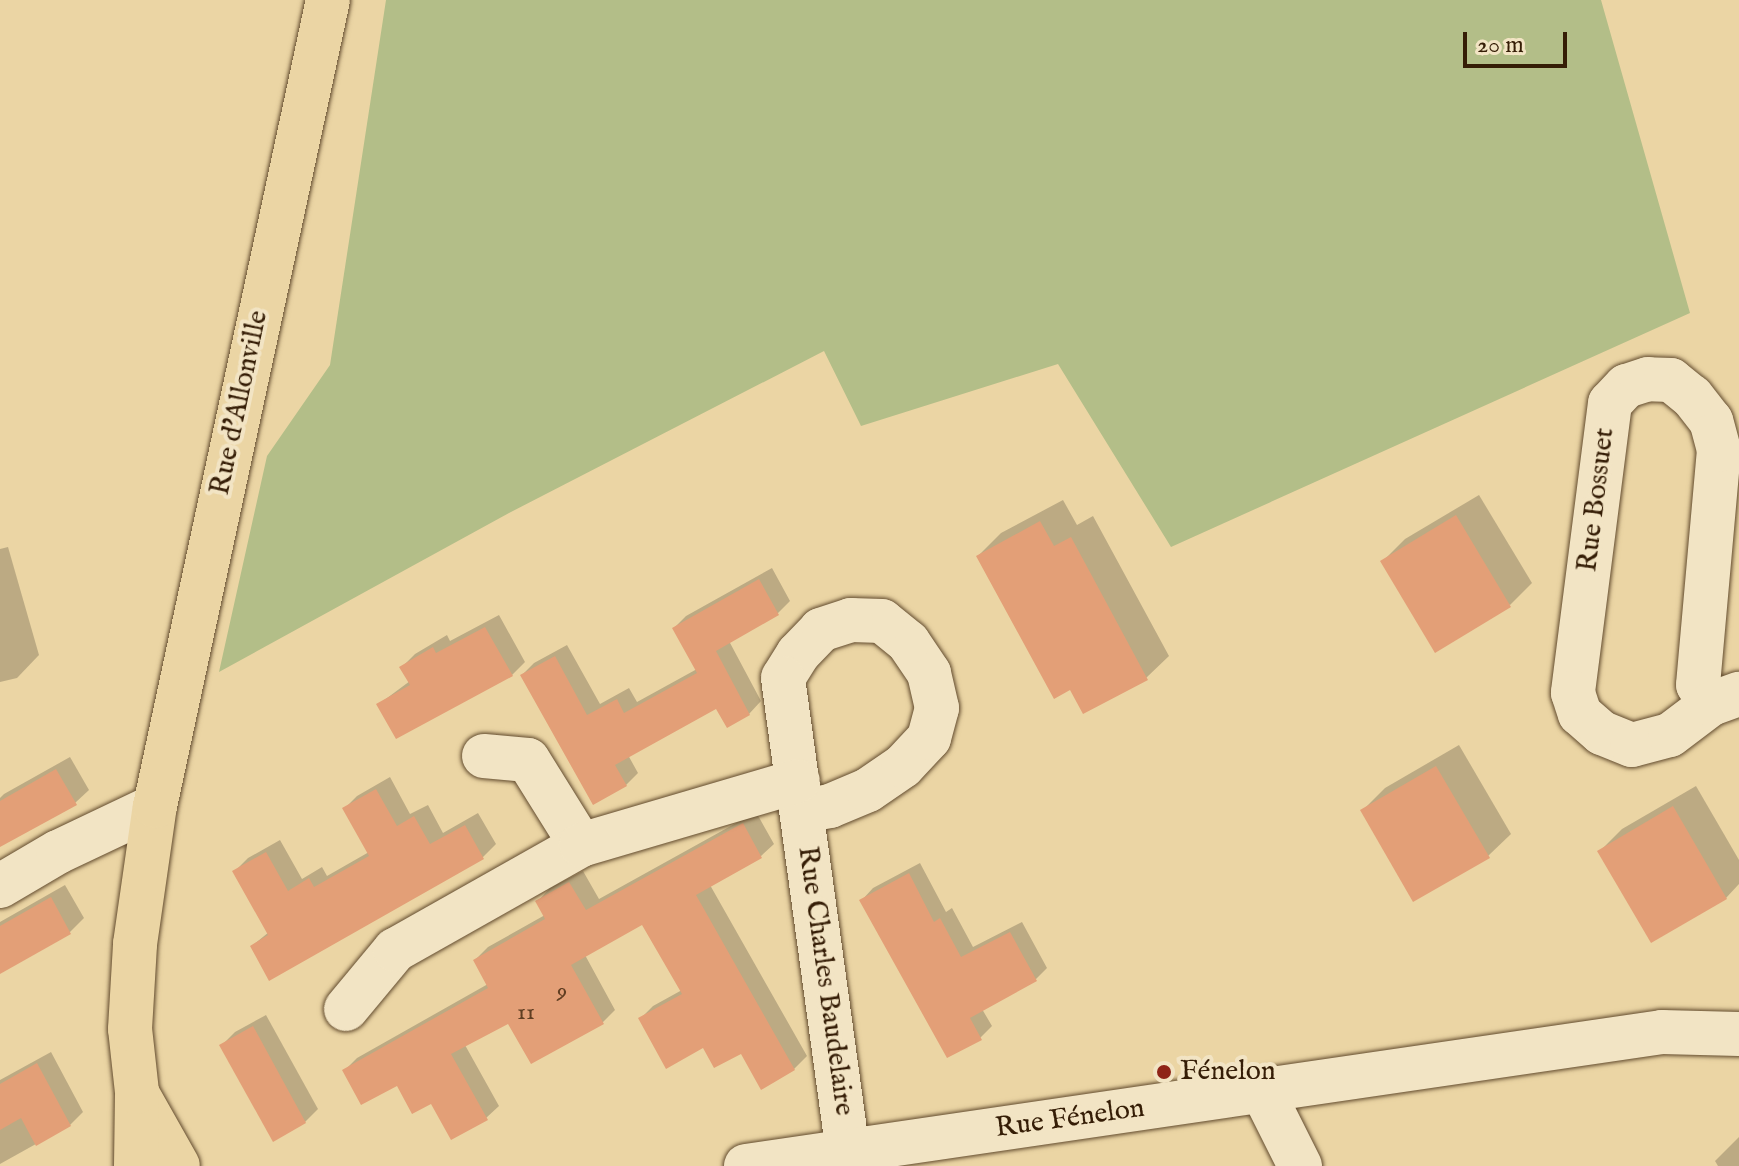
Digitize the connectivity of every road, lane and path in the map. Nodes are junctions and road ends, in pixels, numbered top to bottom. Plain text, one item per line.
1 (328, 0) edge
2 (1725, 699) edge
3 (484, 756) dead end
4 (155, 806) junction
5 (581, 845) junction
6 (0, 886) edge
7 (1739, 1006) edge
8 (346, 1009) dead end
9 (1739, 1018) edge
10 (1680, 1031) junction
11 (1739, 1034) edge
12 (1262, 1090) junction
13 (137, 1092) junction
14 (848, 1151) junction
15 (136, 1166) edge
16 (178, 1166) edge
17 (746, 1166) edge
18 (1300, 1166) edge

1 - 4 main road, Rue d'Allonville
2 - 2 street, Rue Bossuet
3 - 5 street
4 - 6 street
4 - 13 main road, Rue d'Allonville
5 - 8 street
5 - 14 street, Rue Charles Baudelaire
7 - 9 street
7 - 10 street, Rue Fénelon
10 - 11 street, Rue Fénelon
10 - 12 street, Rue Fénelon
12 - 14 street, Rue Fénelon
12 - 18 street
13 - 15 main road, Rue d'Allonville
13 - 16 main road, Rue d'Allonville
14 - 17 street, Rue Fénelon

